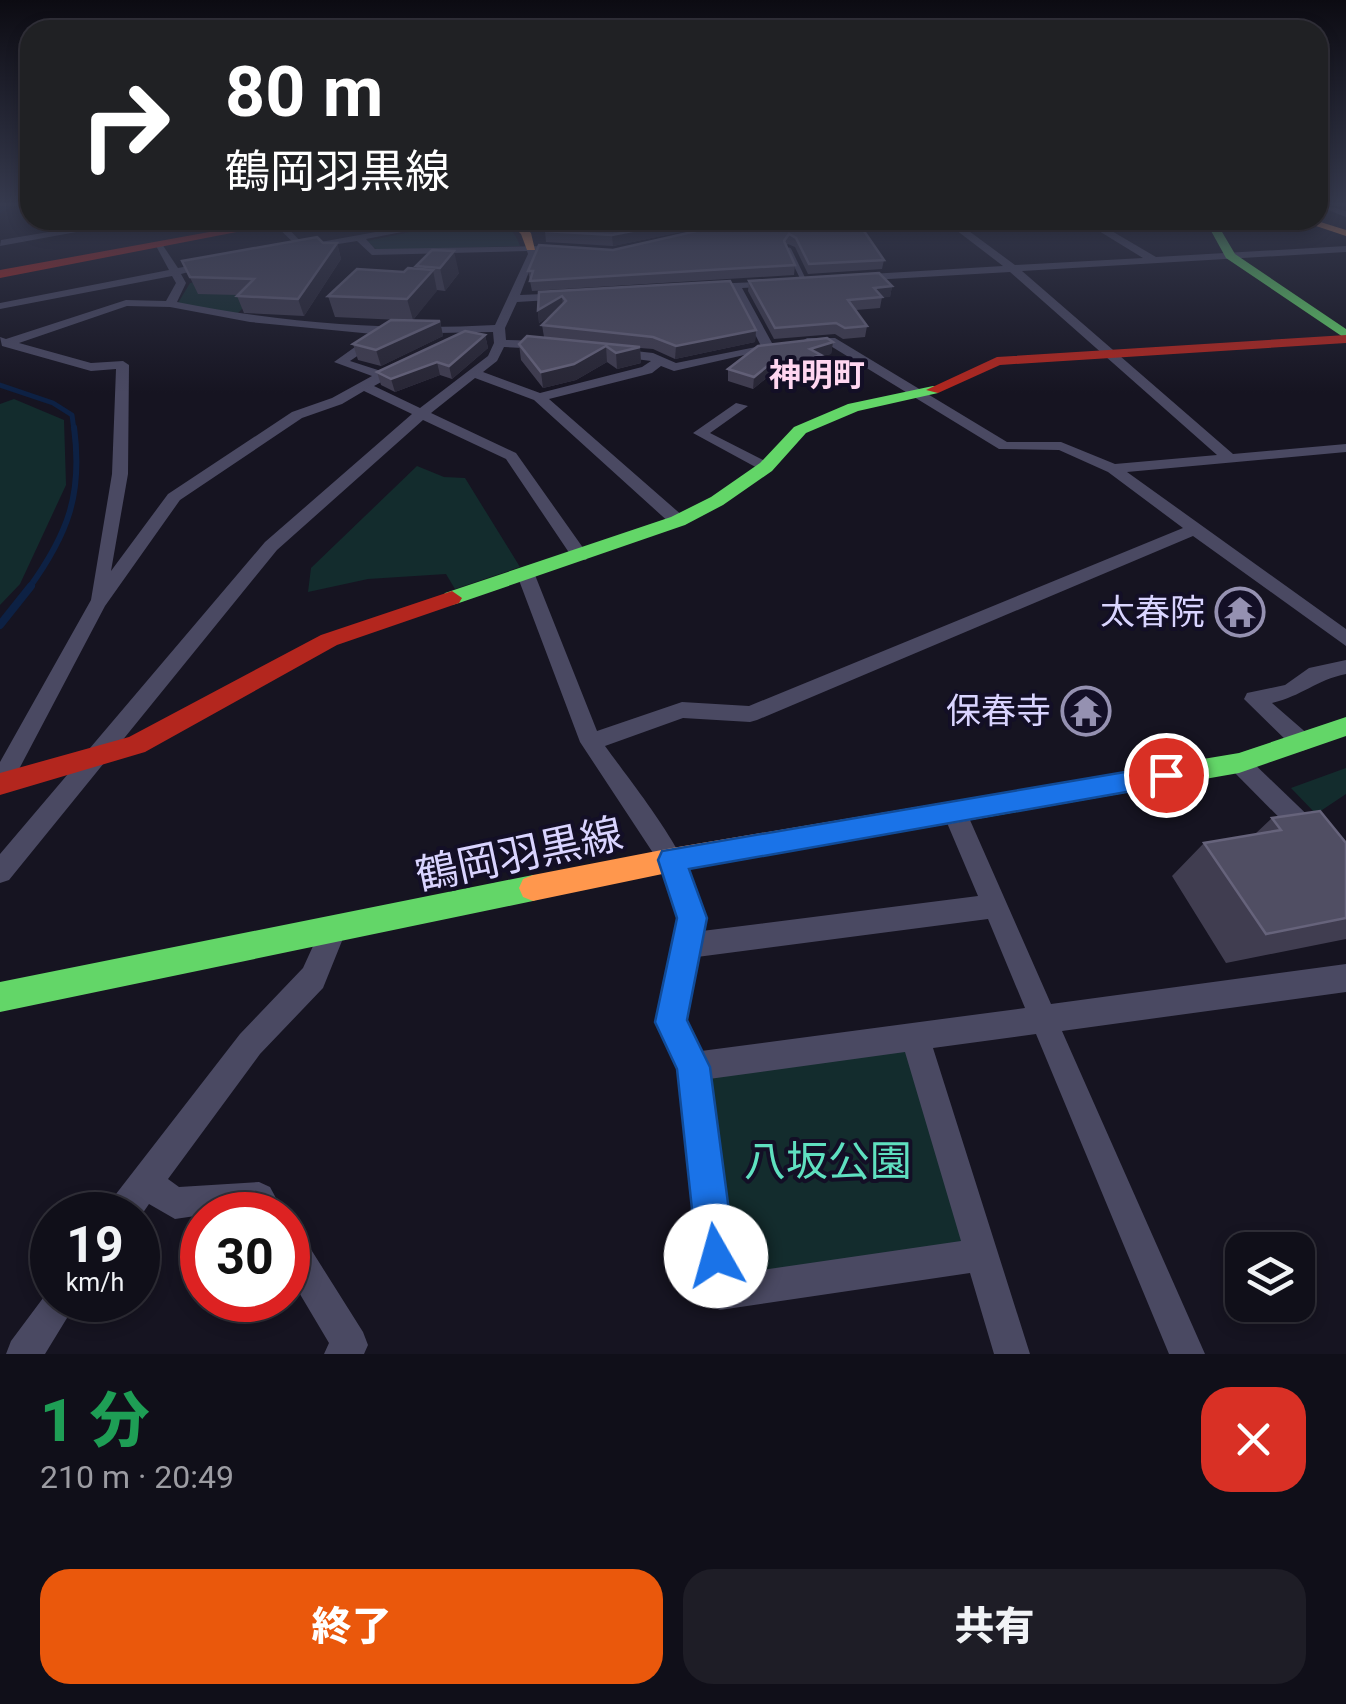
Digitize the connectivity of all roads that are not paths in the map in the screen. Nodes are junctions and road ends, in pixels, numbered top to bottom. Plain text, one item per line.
1 (42, 266) edge
2 (172, 266) edge
3 (206, 266) edge
4 (528, 266) edge
5 (797, 266) edge
6 (1010, 266) edge
7 (1040, 266) edge
8 (1245, 266) edge
9 (1012, 268) junction
10 (175, 272) junction
11 (0, 274) edge
12 (842, 278) edge
13 (823, 280) edge
14 (804, 281) junction
15 (735, 285) junction
16 (698, 288) edge
17 (587, 294) edge
18 (513, 299) junction
19 (170, 304) junction
20 (0, 306) edge
21 (388, 328) junction
22 (476, 330) junction
23 (500, 335) junction
24 (1346, 337) edge
25 (3, 342) edge
26 (444, 345) edge
27 (552, 345) edge
28 (768, 347) junction
29 (598, 350) edge
30 (1108, 354) junction
31 (412, 360) edge
32 (660, 360) junction
33 (473, 373) junction
34 (380, 375) junction
35 (363, 386) junction
36 (916, 393) junction
37 (539, 397) junction
38 (741, 406) dead end
39 (423, 412) junction
40 (1346, 448) edge
41 (1229, 458) junction
42 (766, 467) junction
43 (1113, 470) junction
44 (678, 521) junction
45 (1197, 528) junction
46 (580, 556) junction
47 (526, 574) junction
48 (97, 604) junction
49 (1346, 638) edge
50 (1346, 667) edge
51 (1346, 726) edge
52 (591, 742) junction
53 (1302, 742) junction
54 (95, 754) junction
55 (1239, 763) junction
56 (0, 783) edge
57 (954, 810) junction
58 (672, 860) junction
59 (1346, 868) edge
60 (0, 872) edge
61 (996, 906) junction
62 (333, 931) junction
63 (686, 946) junction
64 (1346, 978) edge
65 (0, 997) edge
66 (1045, 1019) junction
67 (915, 1037) junction
68 (693, 1067) junction
69 (146, 1183) junction
70 (139, 1192) edge
71 (180, 1203) edge
72 (982, 1255) junction
73 (310, 1280) edge
74 (45, 1322) edge
75 (24, 1354) edge
76 (342, 1354) edge
77 (1012, 1354) edge
78 (1188, 1354) edge

1 - 11 street
2 - 10 street
3 - 10 street
4 - 18 street
5 - 14 lane
6 - 9 street
7 - 9 street
8 - 24 street
9 - 12 street
9 - 30 street
10 - 19 street
10 - 20 street
13 - 14 street
14 - 15 street
15 - 16 street
15 - 28 street
17 - 18 street
18 - 23 street
19 - 21 street
19 - 25 street
21 - 22 street
21 - 34 street
22 - 23 street
22 - 26 street
23 - 27 street
23 - 33 street
24 - 30 street
25 - 48 street
28 - 32 street
28 - 36 street
29 - 32 street
30 - 36 street
30 - 41 street
31 - 34 street
32 - 37 street
33 - 37 street
33 - 39 street
34 - 35 street
35 - 39 street
35 - 48 street
36 - 42 street
36 - 43 street
37 - 44 street
38 - 42 street
39 - 46 street
39 - 54 street
40 - 41 street
41 - 43 street
42 - 44 street
43 - 45 street
44 - 46 street
45 - 49 street
45 - 52 street
46 - 47 street
47 - 52 street
47 - 54 street
48 - 56 street
50 - 53 street
51 - 53 street, 鶴岡羽黒線
52 - 58 street
53 - 55 street, 鶴岡羽黒線
54 - 56 street
54 - 60 street
55 - 57 street, 鶴岡羽黒線
55 - 59 street
57 - 58 street, 鶴岡羽黒線
57 - 61 street
58 - 62 street, 鶴岡羽黒線
58 - 63 street
61 - 63 street
61 - 66 street
62 - 65 street, 鶴岡羽黒線
62 - 69 street
63 - 68 street
64 - 66 street
66 - 67 street
66 - 78 street
67 - 68 street
67 - 72 street
68 - 72 street
69 - 70 street
69 - 71 street
72 - 77 street
73 - 76 street
74 - 75 street

